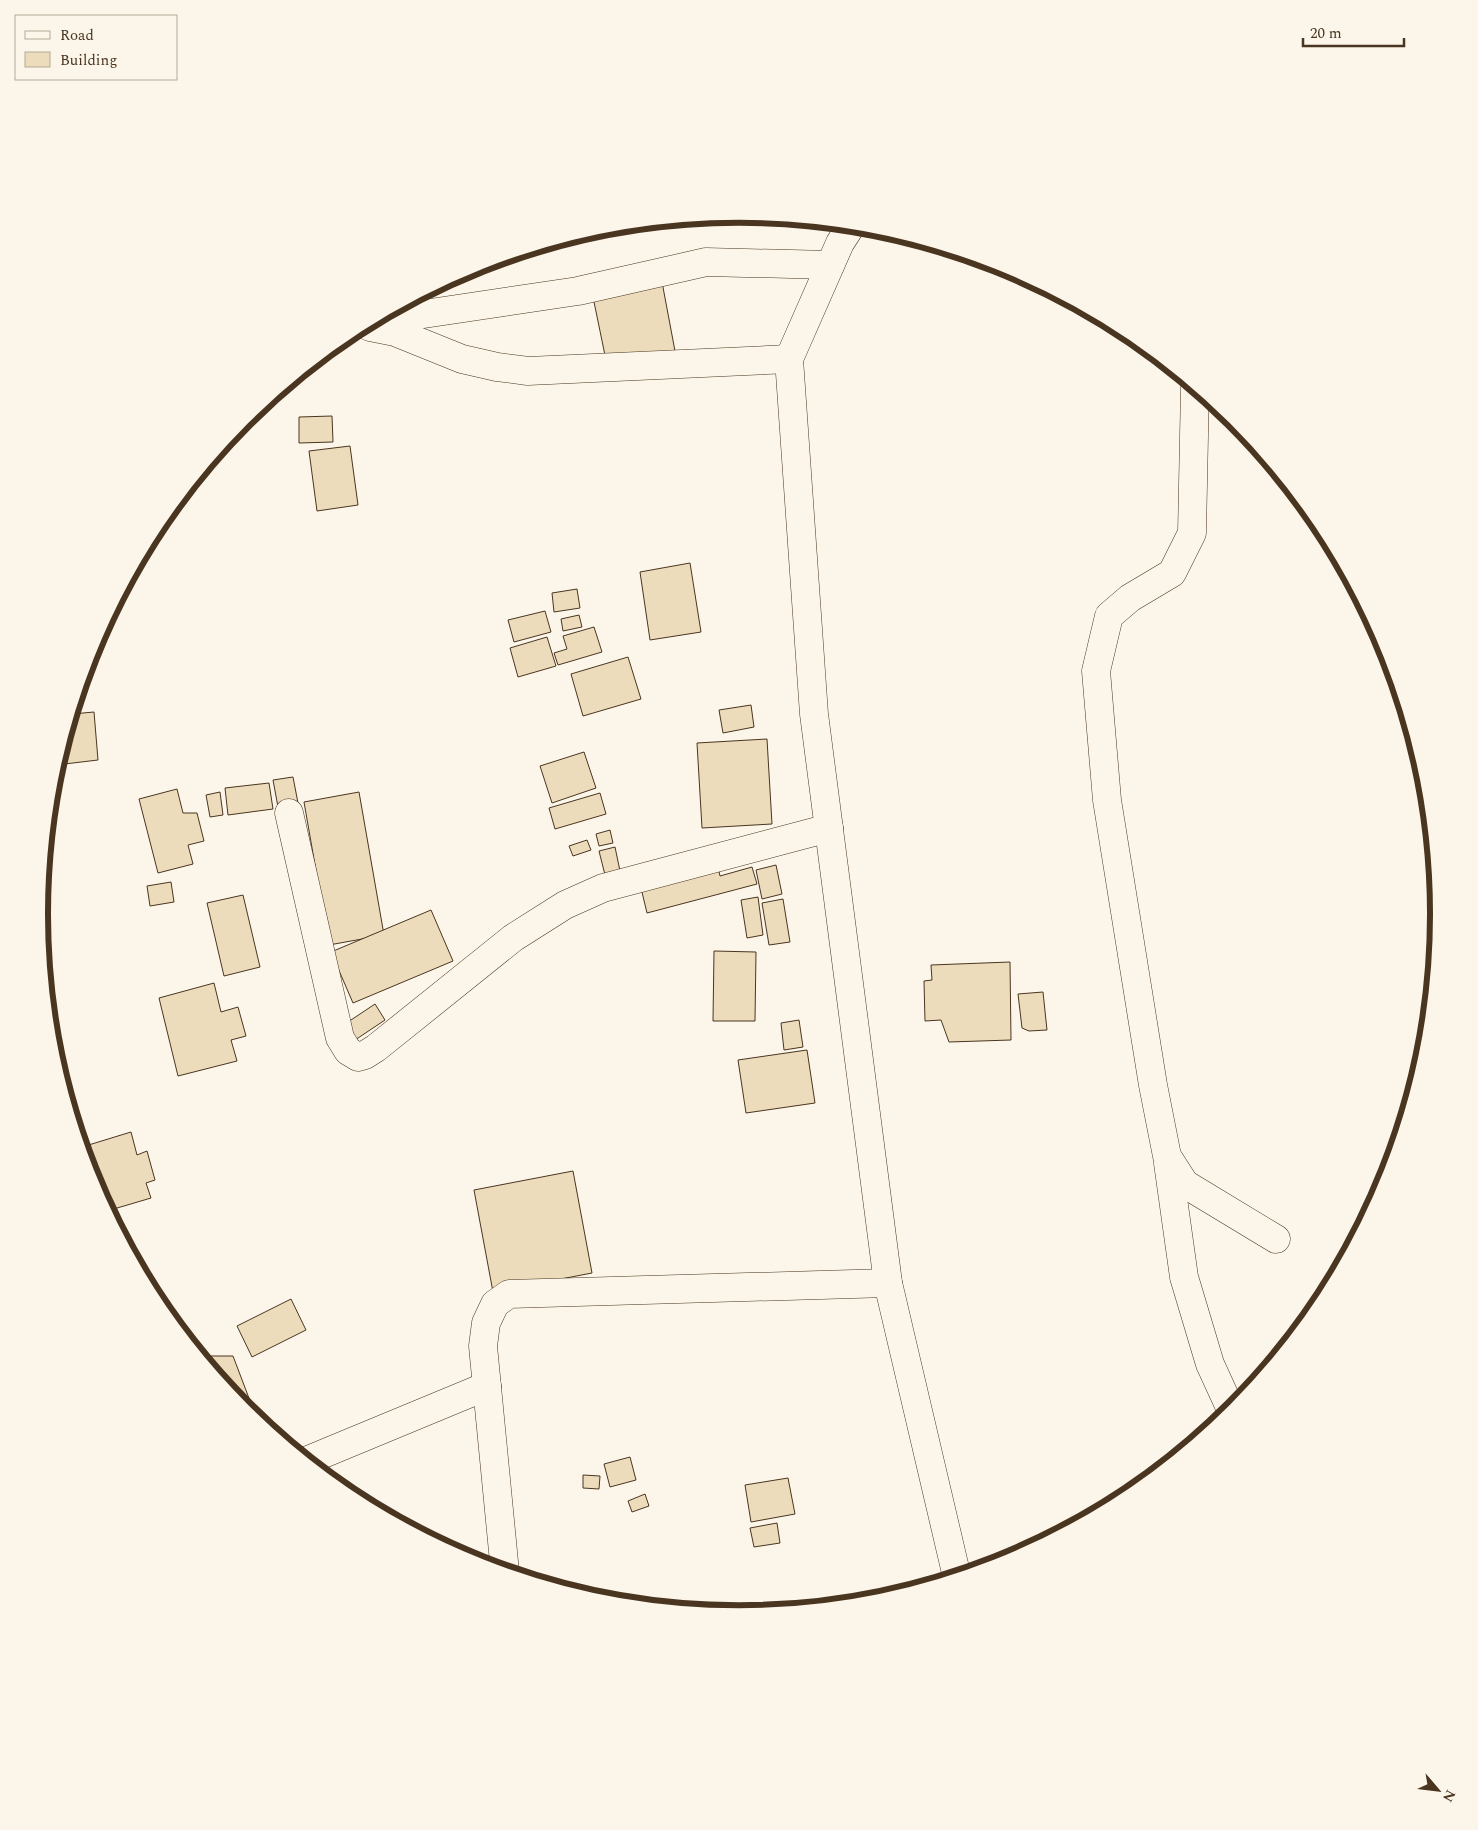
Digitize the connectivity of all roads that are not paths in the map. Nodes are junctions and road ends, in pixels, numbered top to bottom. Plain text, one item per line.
1 (847, 232) edge
2 (830, 265) junction
3 (388, 319) edge
4 (374, 328) edge
5 (789, 359) junction
6 (1196, 396) edge
7 (289, 813) dead end
8 (829, 828) junction
9 (1167, 1156) junction
10 (1276, 1239) dead end
11 (888, 1283) junction
12 (488, 1386) junction
13 (1228, 1404) edge
14 (312, 1459) edge
15 (504, 1565) edge
16 (956, 1572) edge

1 - 2 street
2 - 3 street
2 - 5 street
4 - 5 street
5 - 8 street
6 - 9 street
7 - 8 street
8 - 11 street
9 - 10 street
9 - 13 street
11 - 12 street
11 - 16 street
12 - 14 street
12 - 15 street

